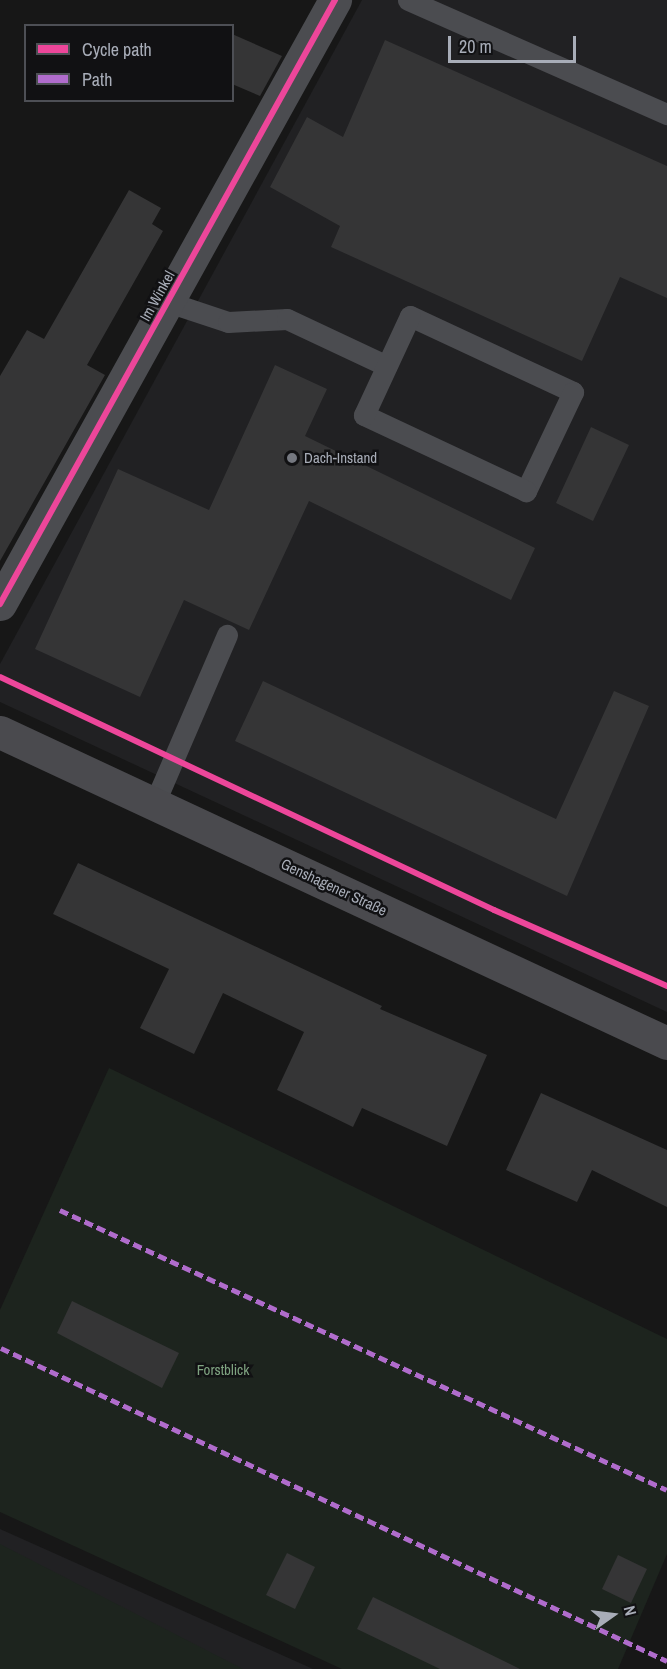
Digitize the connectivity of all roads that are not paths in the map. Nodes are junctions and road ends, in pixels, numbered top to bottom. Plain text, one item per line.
1 (335, 0) edge
2 (408, 0) edge
3 (667, 114) edge
4 (168, 302) junction
5 (387, 366) junction
6 (0, 604) edge
7 (227, 635) dead end
8 (0, 732) edge
9 (155, 802) junction
10 (667, 1043) edge

1 - 4 street, Im Winkel
2 - 3 lane
4 - 5 lane
4 - 6 street, Im Winkel
5 - 5 lane
7 - 9 lane
8 - 9 main road, Genshagener Straße
9 - 10 main road, Genshagener Straße

